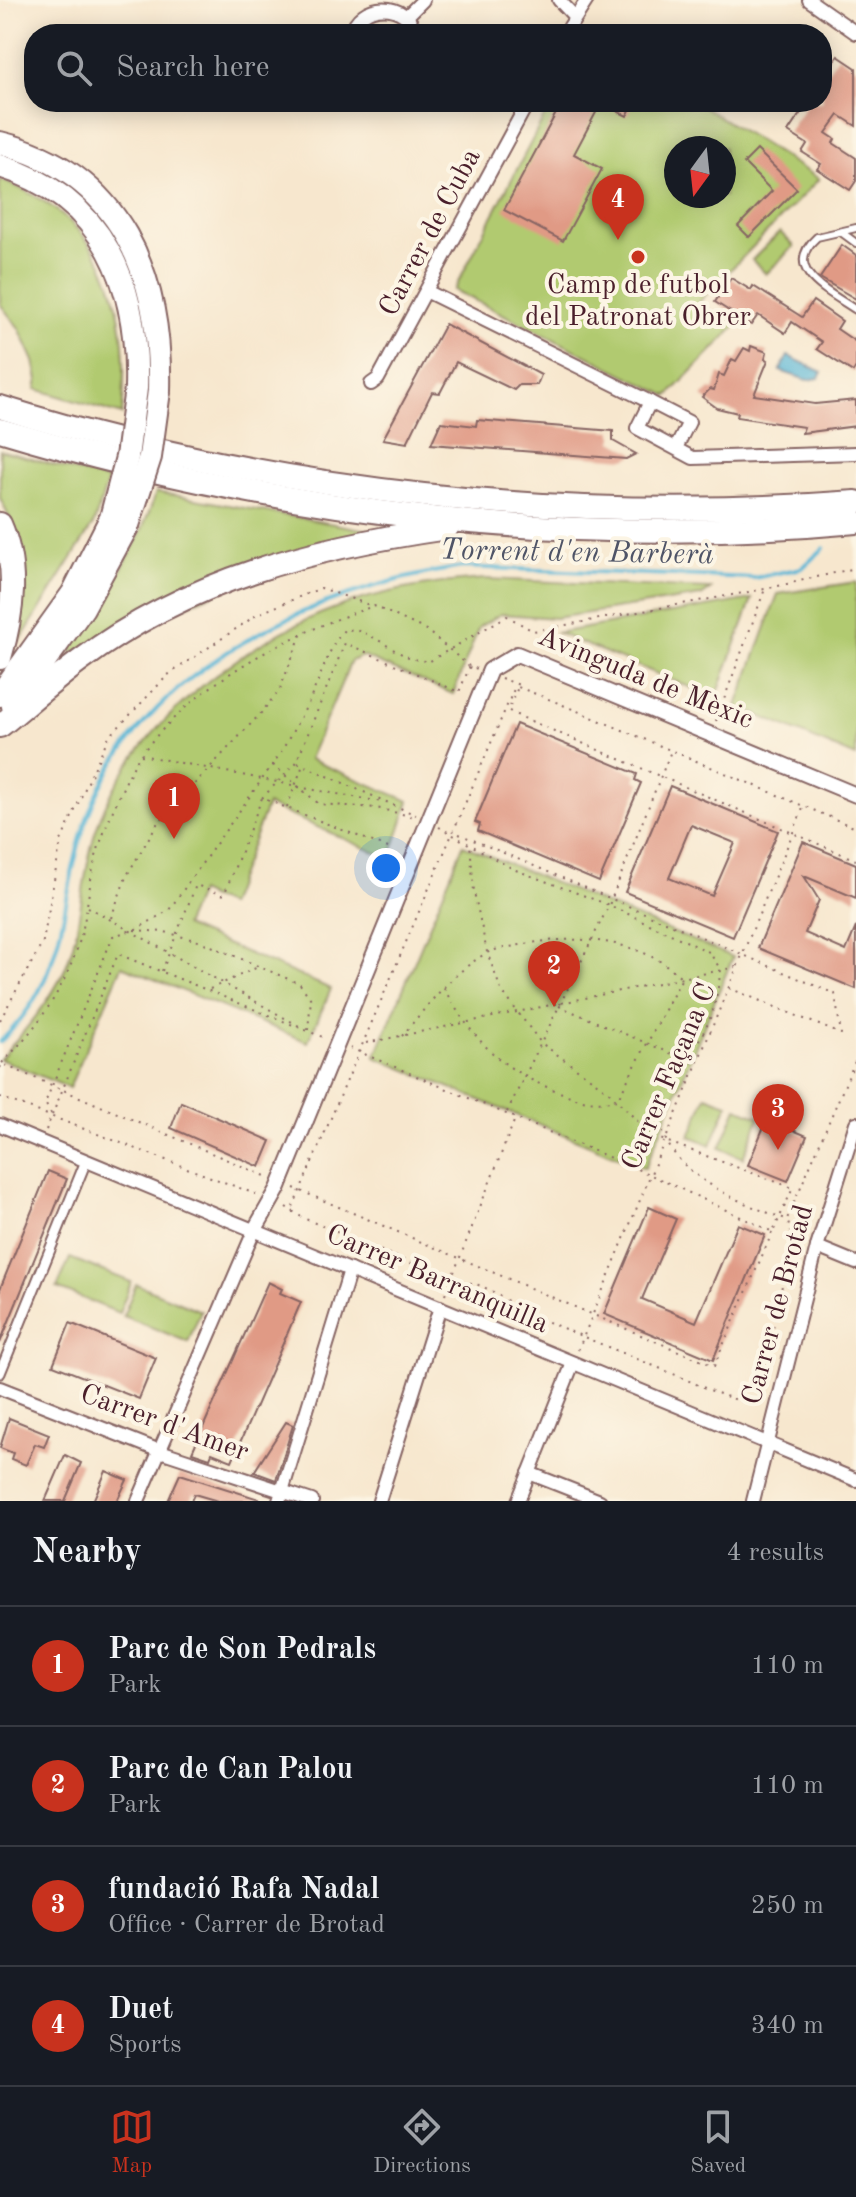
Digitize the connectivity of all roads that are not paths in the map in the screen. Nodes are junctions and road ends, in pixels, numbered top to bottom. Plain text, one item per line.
1 (423, 0) edge
2 (559, 0) edge
3 (587, 0) edge
4 (809, 0) edge
5 (408, 15) junction
6 (574, 16) junction
7 (354, 24) edge
8 (412, 24) edge
9 (570, 24) edge
10 (856, 33) edge
11 (523, 112) edge
12 (0, 143) edge
13 (0, 166) edge
14 (856, 228) edge
15 (841, 232) junction
16 (856, 243) edge
17 (428, 292) junction
18 (856, 310) edge
19 (371, 384) dead end
20 (650, 402) junction
21 (0, 407) edge
22 (0, 430) edge
23 (676, 448) junction
24 (856, 453) edge
25 (856, 502) edge
26 (120, 522) junction
27 (856, 522) edge
28 (484, 523) junction
29 (0, 524) edge
30 (0, 658) edge
31 (0, 695) edge
32 (0, 724) edge
33 (856, 795) edge
34 (856, 1123) edge
35 (0, 1125) edge
36 (86, 1161) junction
37 (254, 1231) junction
38 (817, 1247) junction
39 (856, 1263) edge
40 (350, 1270) junction
41 (440, 1307) junction
42 (573, 1363) junction
43 (0, 1373) edge
44 (0, 1388) edge
45 (768, 1443) junction
46 (160, 1451) junction
47 (529, 1473) junction
48 (856, 1480) edge
49 (280, 1497) edge
50 (138, 1501) edge
51 (312, 1501) edge
52 (379, 1501) edge
53 (518, 1501) edge
54 (600, 1501) edge
55 (753, 1501) edge

1 - 5 street
2 - 6 street
3 - 6 street
4 - 10 street
5 - 7 street
5 - 8 street
6 - 9 street
11 - 17 street, Carrer de Cuba
12 - 26 highway, bridge
13 - 26 highway, bridge
14 - 15 lane
15 - 16 lane
15 - 18 lane
17 - 19 street, Carrer de Cuba
17 - 20 street
20 - 23 street
20 - 23 street
21 - 25 highway
22 - 28 highway
23 - 24 street
26 - 31 highway
26 - 32 highway
27 - 28 highway
28 - 32 highway
29 - 30 highway
33 - 37 street, Avinguda de Mèxic
34 - 38 street, Carrer de Brotad
35 - 36 street, Carrer Barranquilla
36 - 37 street, Carrer Barranquilla
36 - 43 street
37 - 40 street, Carrer Barranquilla
37 - 46 street
38 - 39 street
38 - 45 street, Carrer de Brotad
40 - 41 street, Carrer Barranquilla
40 - 49 street
41 - 42 street, Carrer Barranquilla
41 - 52 street
42 - 45 street, Carrer Barranquilla
42 - 47 street
44 - 46 street, Carrer d'Amer
45 - 48 street, Carrer Barranquilla
45 - 55 street, Carrer de Brotad
46 - 49 street, Carrer d'Amer
46 - 50 street
47 - 53 street
47 - 54 street
49 - 51 street, Carrer d'Amer

